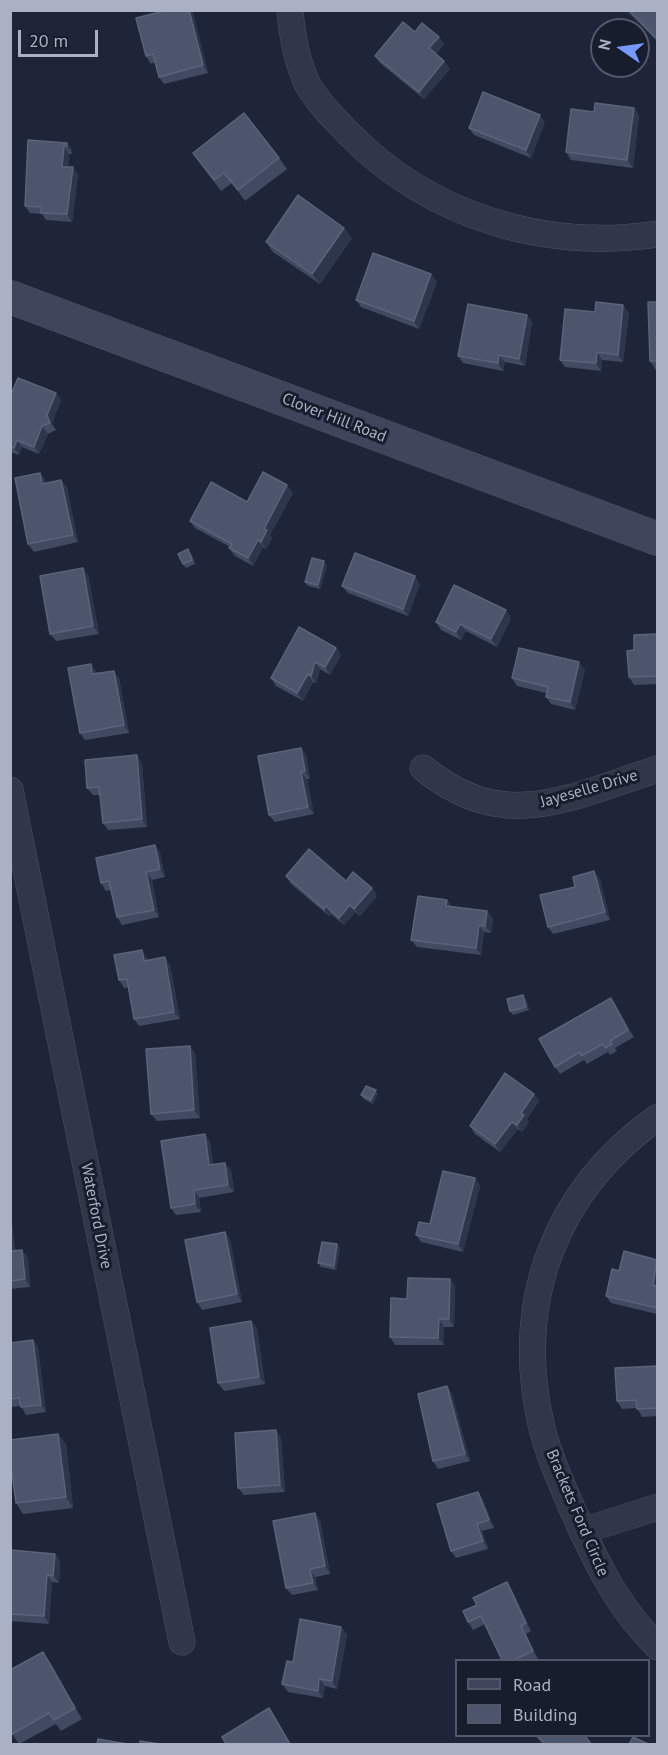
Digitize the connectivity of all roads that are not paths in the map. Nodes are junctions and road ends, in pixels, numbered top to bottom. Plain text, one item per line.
1 (290, 10) edge
2 (657, 234) edge
3 (10, 297) edge
4 (657, 539) edge
5 (423, 768) dead end
6 (657, 769) edge
7 (12, 802) edge
8 (657, 1118) edge
9 (657, 1507) edge
10 (582, 1531) junction
11 (182, 1642) dead end
12 (657, 1647) edge

1 - 2 street
3 - 4 street, Clover Hill Road
5 - 6 street, Jayeselle Drive
7 - 11 street, Waterford Drive
8 - 10 street, Brackets Ford Circle
9 - 10 street
10 - 12 street, Brackets Ford Circle

